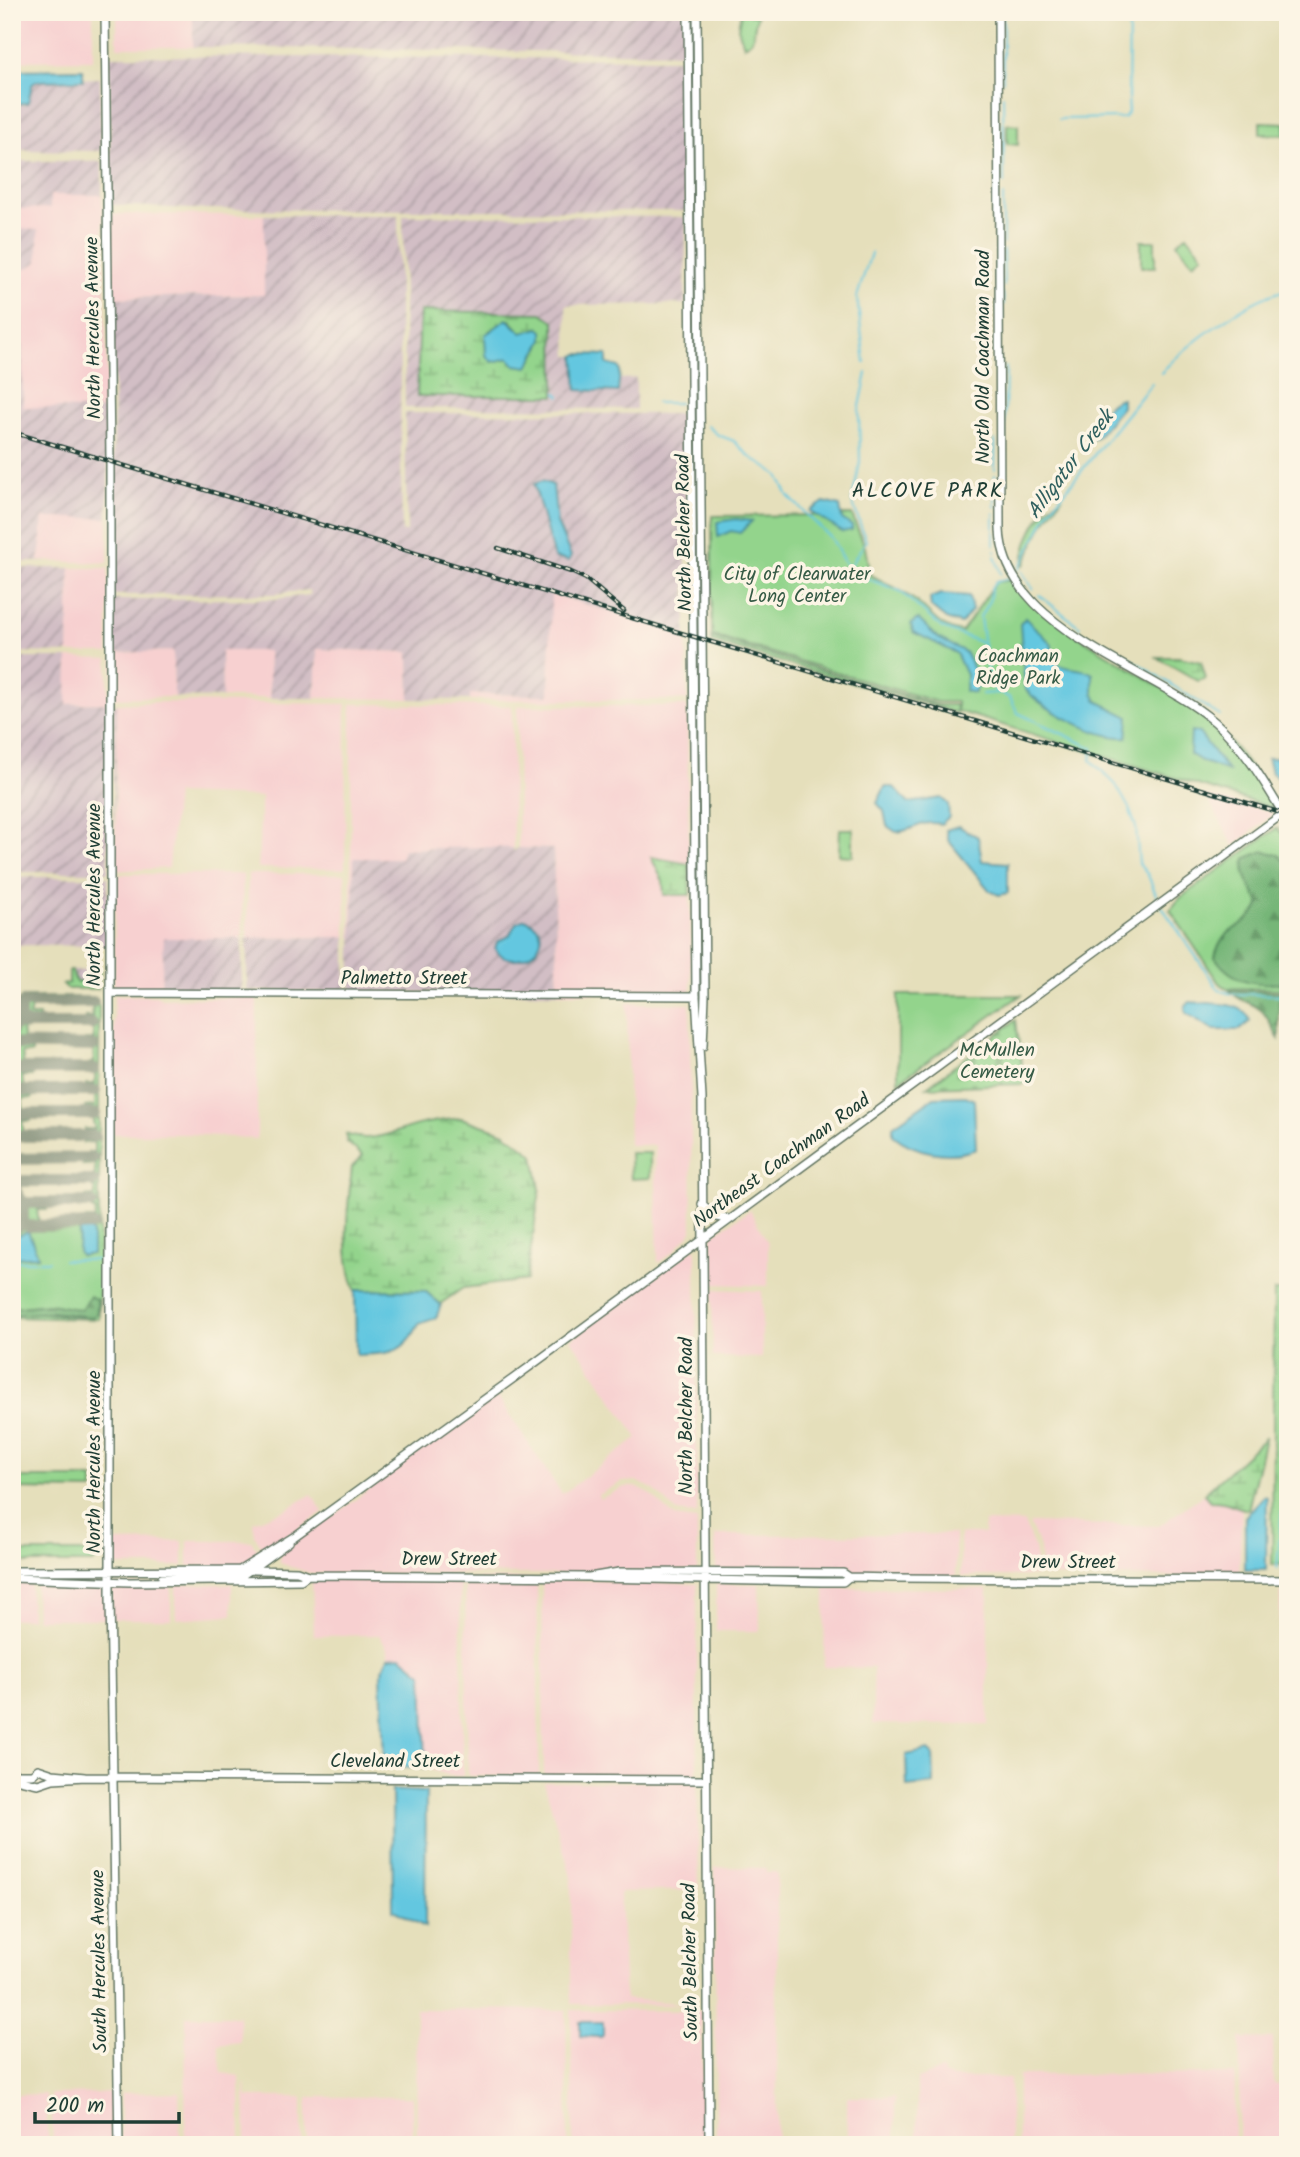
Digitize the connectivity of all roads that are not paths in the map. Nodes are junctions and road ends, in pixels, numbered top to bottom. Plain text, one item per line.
1 (105, 12) edge
2 (688, 12) edge
3 (697, 12) edge
4 (998, 12) edge
5 (1285, 812) edge
6 (1288, 822) edge
7 (111, 993) junction
8 (696, 996) junction
9 (701, 1053) junction
10 (702, 1204) junction
11 (729, 1219) junction
12 (702, 1239) junction
13 (295, 1536) junction
14 (278, 1552) junction
15 (110, 1569) junction
16 (214, 1569) junction
17 (240, 1570) junction
18 (254, 1570) junction
19 (12, 1571) edge
20 (297, 1571) junction
21 (308, 1576) junction
22 (704, 1577) junction
23 (12, 1578) edge
24 (175, 1580) junction
25 (1288, 1580) edge
26 (110, 1582) junction
27 (12, 1777) edge
28 (32, 1777) junction
29 (45, 1777) junction
30 (113, 1777) junction
31 (705, 1780) junction
32 (119, 2145) edge
33 (709, 2145) edge

1 - 7 main road, North Hercules Avenue
2 - 8 main road, North Belcher Road
3 - 9 main road, North Belcher Road
4 - 5 main road, North Old Coachman Road
5 - 6 main road, North Old Coachman Road
5 - 11 main road, Northeast Coachman Road
7 - 8 main road, Palmetto Street
7 - 15 main road, North Hercules Avenue
8 - 9 main road, North Belcher Road
9 - 10 main road, North Belcher Road
10 - 11 main road
10 - 12 main road, North Belcher Road
11 - 12 main road, Northeast Coachman Road
12 - 13 main road, Northeast Coachman Road
12 - 22 main road, North Belcher Road
13 - 14 main road, Northeast Coachman Road
13 - 17 main road, Northeast Coachman Road
14 - 18 main road, Northeast Coachman Road
14 - 20 main road
15 - 16 main road, Drew Street
15 - 19 main road, Drew Street
15 - 26 main road, North Hercules Avenue
16 - 17 main road, Drew Street
16 - 24 main road
17 - 18 main road, Drew Street
18 - 20 main road, Drew Street
18 - 24 main road, Drew Street
20 - 21 main road, Drew Street
21 - 22 main road, Drew Street
21 - 24 main road, Drew Street
22 - 25 main road, Drew Street
22 - 31 main road, North Belcher Road
23 - 26 main road, Drew Street
24 - 26 main road, Drew Street
26 - 30 main road, North Hercules Avenue
27 - 28 main road
28 - 29 main road
28 - 29 main road
29 - 30 main road, Cleveland Street
30 - 31 main road, Cleveland Street
30 - 32 main road, South Hercules Avenue
31 - 33 main road, South Belcher Road

